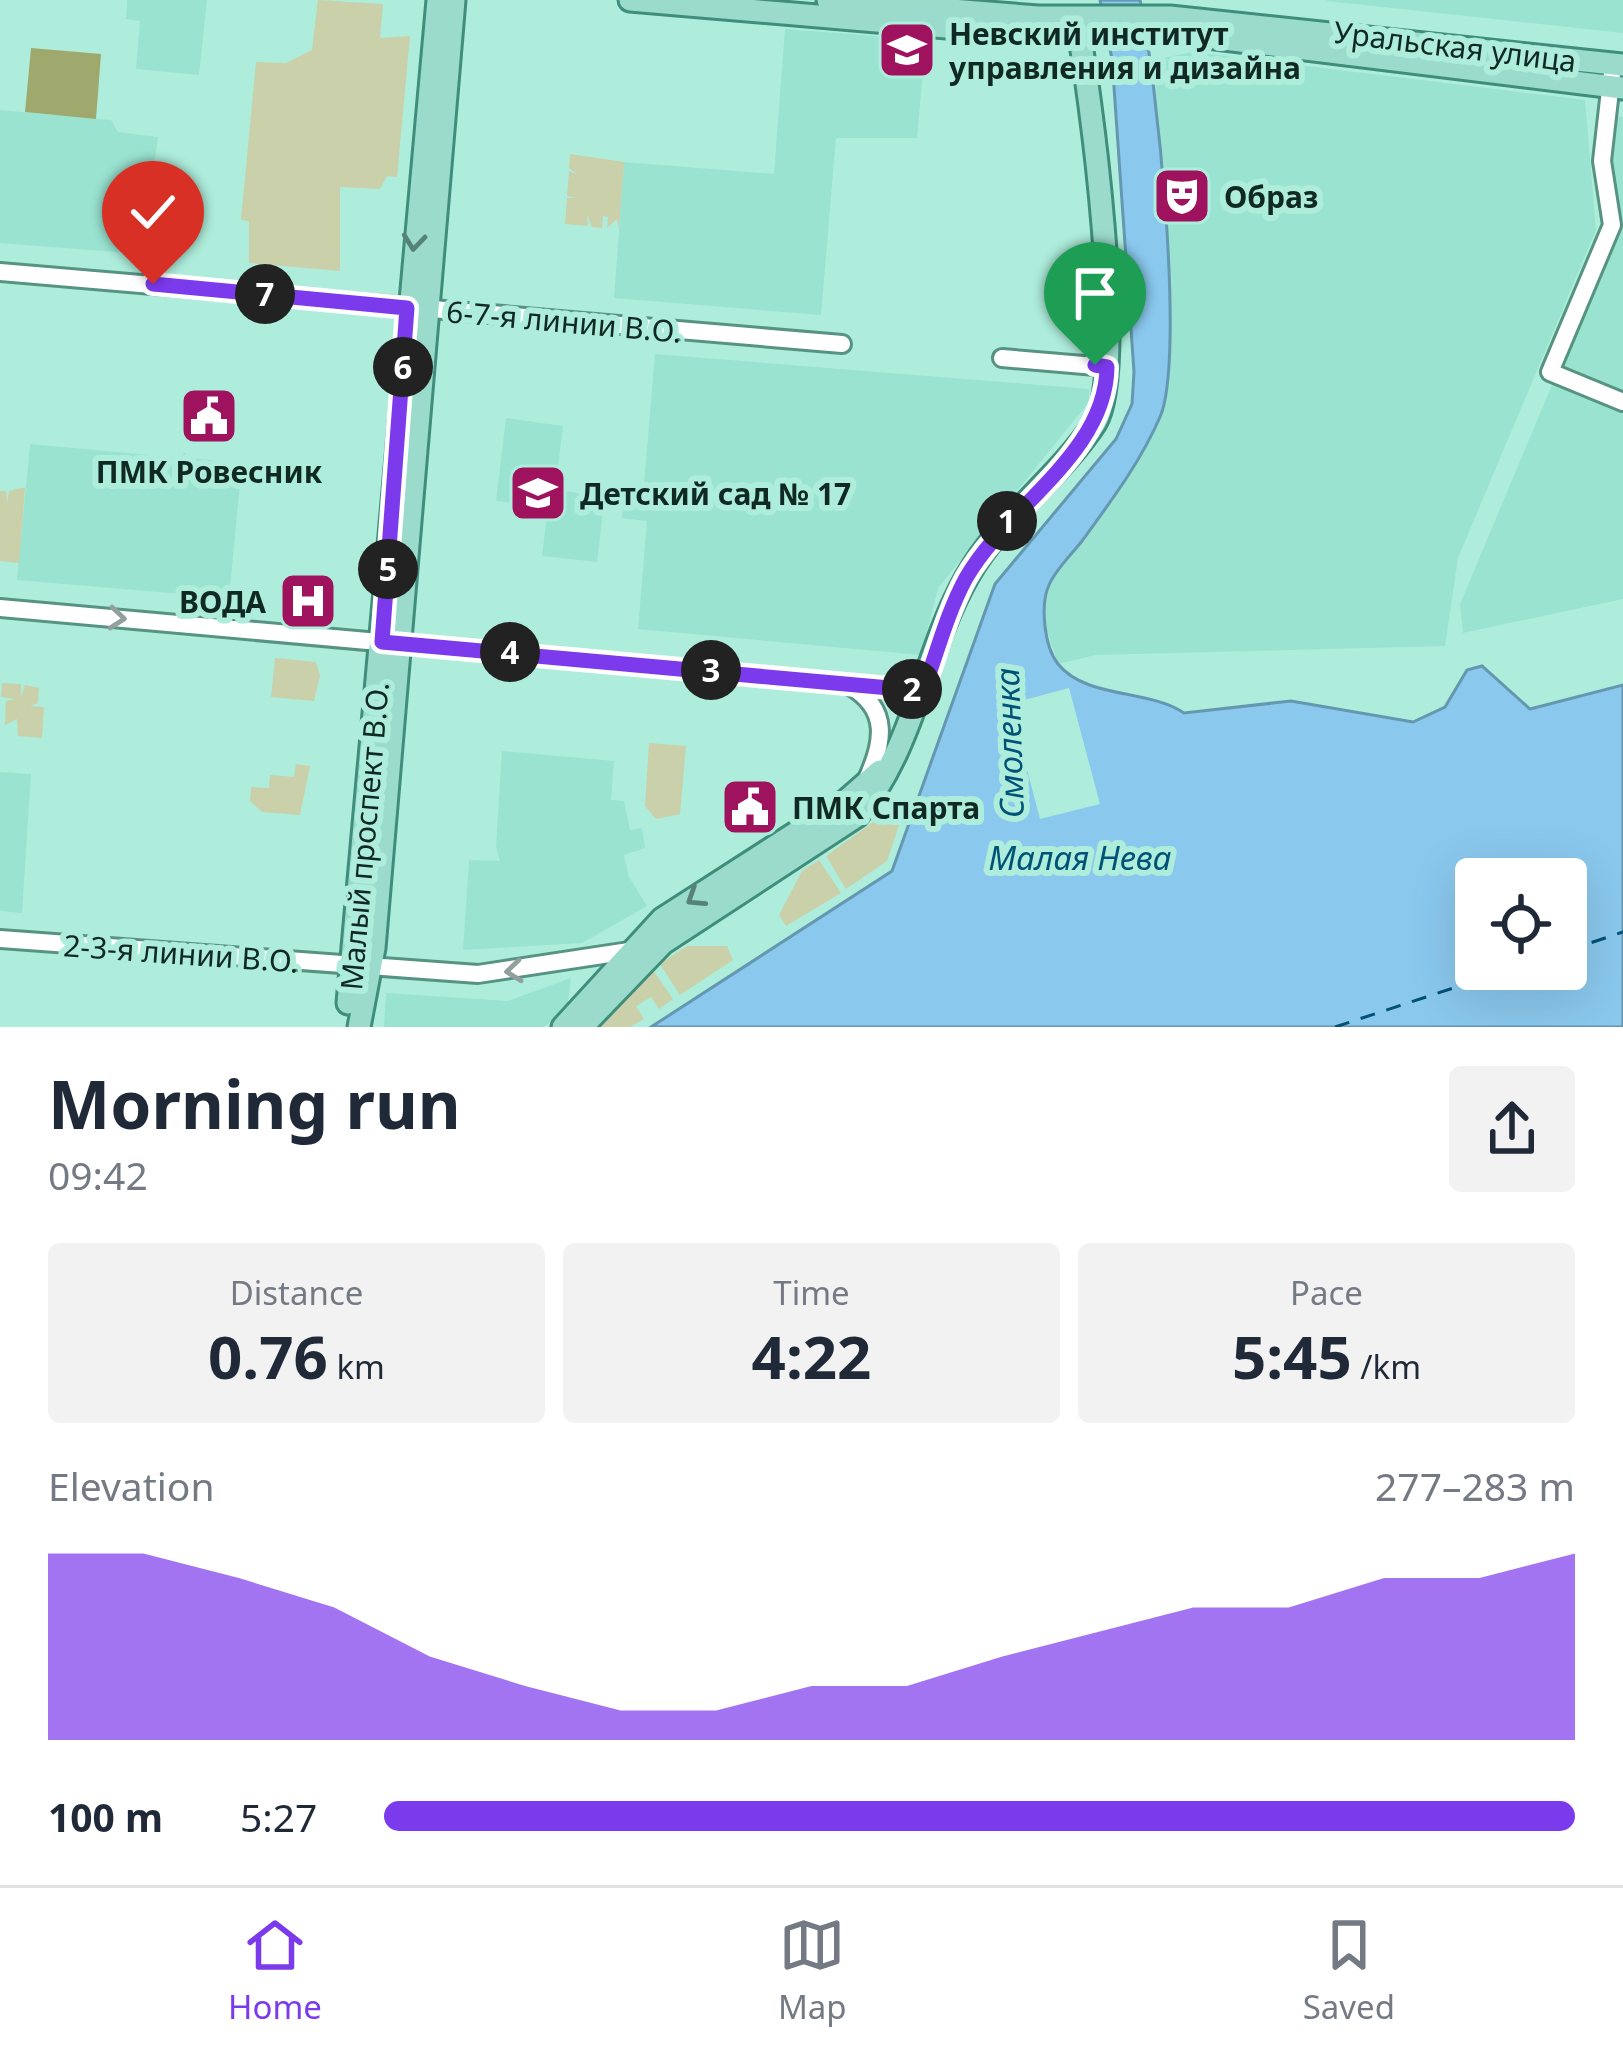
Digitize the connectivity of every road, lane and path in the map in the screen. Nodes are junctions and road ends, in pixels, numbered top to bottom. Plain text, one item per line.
1 (438, 0) edge
2 (454, 0) edge
3 (630, 0) edge
4 (828, 0) edge
5 (1170, 8) edge
6 (1076, 17) edge
7 (1146, 25) junction
8 (1617, 76) edge
9 (0, 272) edge
10 (418, 309) junction
11 (842, 344) dead end
12 (1002, 358) dead end
13 (1107, 367) junction
14 (1623, 402) edge
15 (0, 608) edge
16 (392, 642) junction
17 (844, 682) junction
18 (923, 691) junction
19 (889, 762) junction
20 (863, 788) junction
21 (0, 939) edge
22 (636, 957) junction
23 (360, 967) junction
24 (346, 1027) edge
25 (359, 1027) edge
26 (563, 1027) edge
27 (582, 1027) edge

1 -> 10 main road, Малый проспект В.О.
2 - 10 main road, Малый проспект В.О.
3 - 6 main road
4 - 6 main road
5 - 7 main road, Уральская улица
5 - 8 main road, Уральская улица
6 - 7 main road
6 - 13 main road
7 - 8 main road, Уральская улица
8 - 14 street
9 - 10 street, 6-7-я линии В.О.
10 - 11 street, 6-7-я линии В.О.
10 - 16 main road, Малый проспект В.О.
12 - 13 street
13 - 18 main road
15 -> 16 street
16 - 17 street
16 - 23 main road, Малый проспект В.О.
17 - 18 street
17 - 20 street
18 - 19 main road
19 - 20 main road
19 - 22 main road
20 -> 22 main road
21 - 23 street, 2-3-я линии В.О.
22 -> 23 street, 2-3-я линии В.О.
22 - 26 main road
22 - 27 main road
23 - 24 main road, Малый проспект В.О.
23 - 25 main road, Малый проспект В.О.

